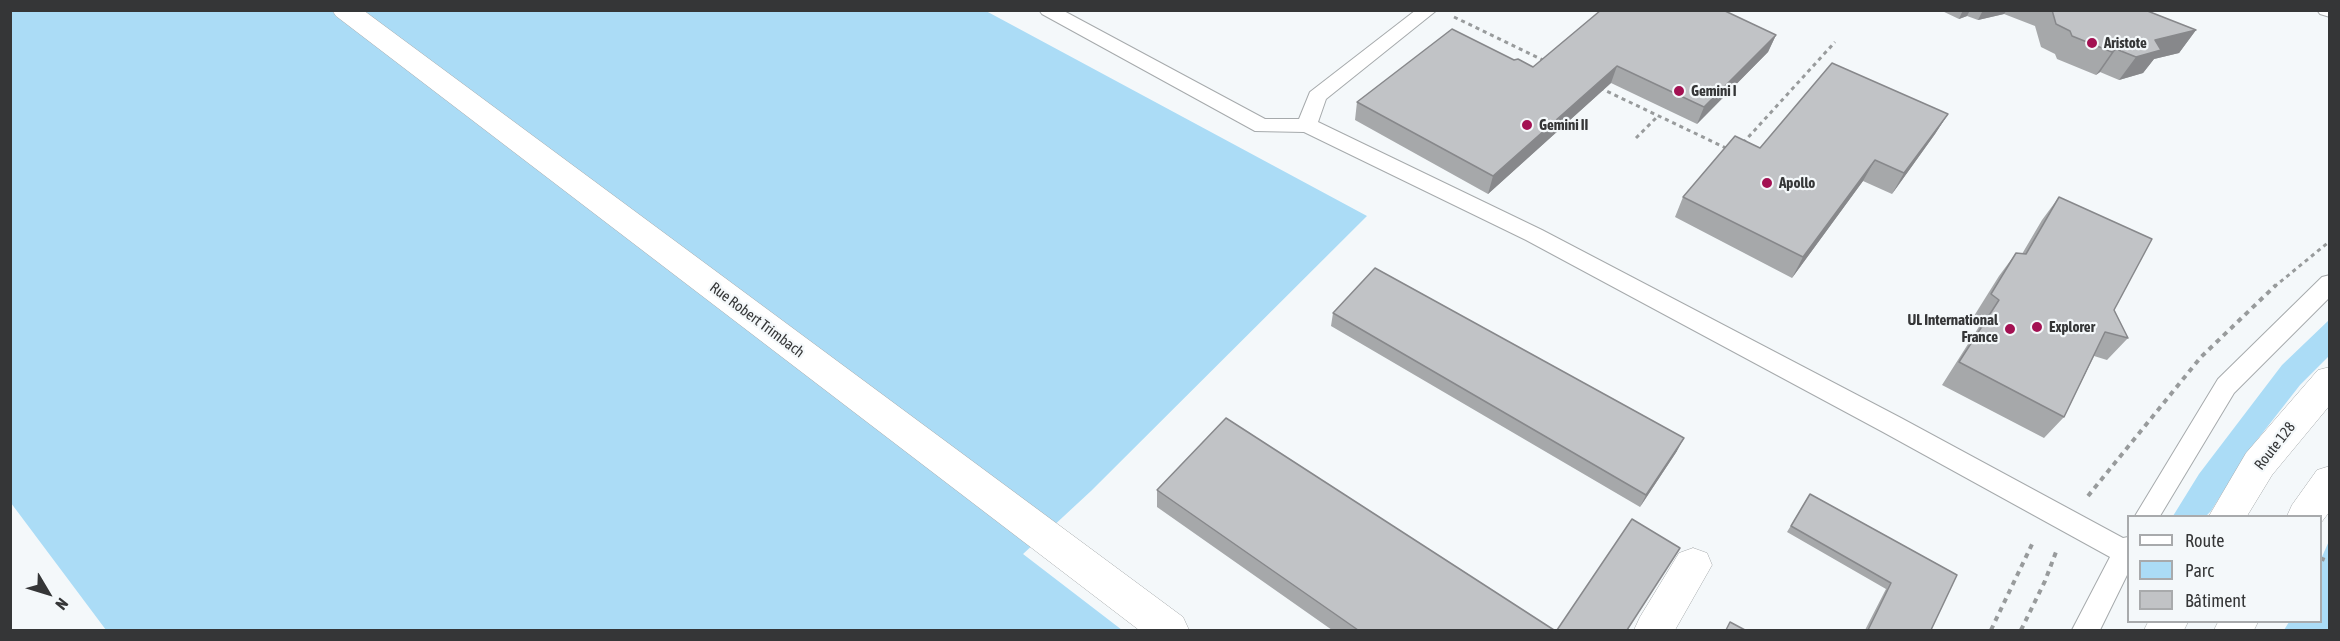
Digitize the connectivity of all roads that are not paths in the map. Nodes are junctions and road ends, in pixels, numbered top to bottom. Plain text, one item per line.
1 (345, 10) edge
2 (1048, 10) edge
3 (1428, 10) edge
4 (1073, 15) edge
5 (1307, 124) junction
6 (2330, 283) edge
7 (2330, 380) edge
8 (2330, 481) edge
9 (2148, 515) edge
10 (2228, 515) edge
11 (2306, 515) edge
12 (2127, 552) edge
13 (2127, 554) edge
14 (1693, 566) dead end
15 (1169, 630) edge
16 (1654, 630) edge
17 (2086, 630) edge

1 - 15 street, Rue Robert Trimbach
2 - 4 lane
3 - 5 lane
4 - 5 lane
5 - 12 lane
6 - 9 lane
7 - 10 street, Route 128
8 - 11 street
13 - 17 lane
14 - 16 street

